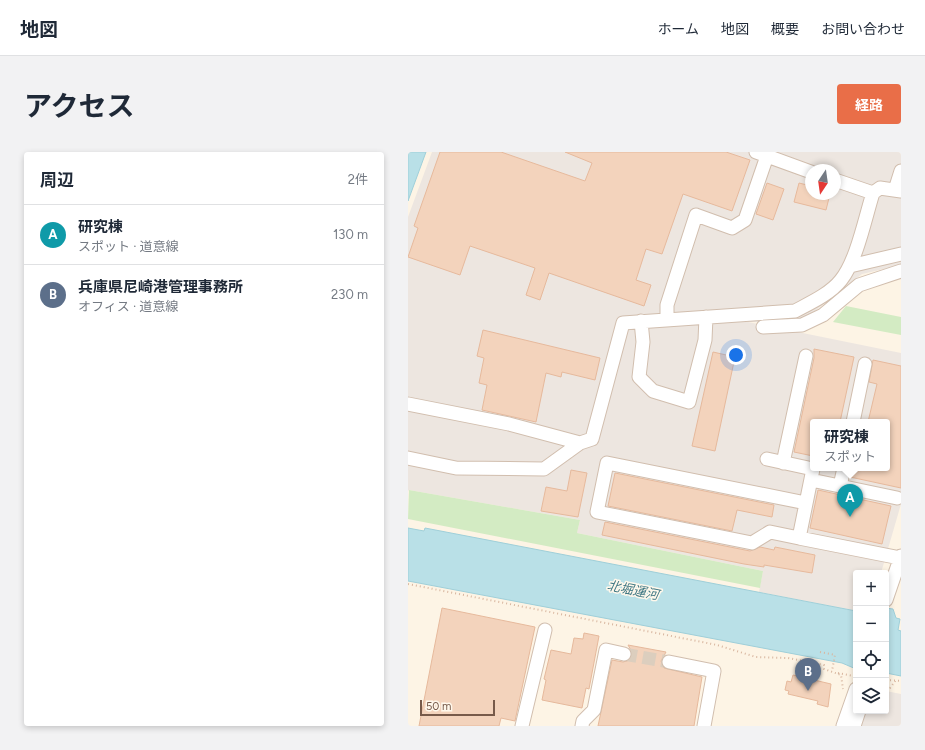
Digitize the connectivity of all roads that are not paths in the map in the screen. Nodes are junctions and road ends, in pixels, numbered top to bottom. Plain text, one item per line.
1 (761, 154) edge
2 (805, 170) edge
3 (901, 171) edge
4 (841, 182) edge
5 (898, 191) edge
6 (872, 193) junction
7 (901, 254) edge
8 (850, 266) junction
9 (901, 271) edge
10 (706, 317) junction
11 (667, 319) junction
12 (641, 321) junction
13 (763, 327) dead end
14 (806, 356) dead end
15 (865, 364) dead end
16 (408, 404) edge
17 (854, 419) edge
18 (580, 443) junction
19 (408, 458) edge
20 (767, 459) dead end
21 (783, 463) junction
22 (810, 468) edge
23 (813, 471) edge
24 (843, 471) edge
25 (811, 480) junction
26 (840, 486) junction
27 (897, 498) dead end
28 (806, 503) junction
29 (798, 538) junction
30 (901, 557) edge
31 (889, 591) edge
32 (545, 630) dead end
33 (624, 654) tunnel mouth
34 (668, 662) tunnel mouth
35 (853, 698) edge
36 (858, 714) edge
37 (522, 726) edge
38 (582, 726) edge
39 (704, 726) edge
40 (843, 726) edge
41 (854, 726) edge

1 - 2 street
1 - 11 street
3 - 5 street
4 - 6 street
5 - 6 street
6 - 8 street
7 - 8 street
8 - 10 street
9 - 13 street
10 - 11 street
10 - 12 street
11 - 12 street
12 - 18 street
14 - 21 street
15 - 17 street
16 - 18 street
18 - 19 street
20 - 21 street
21 - 22 street
23 - 25 street
24 - 26 street
25 - 26 street
25 - 28 street
26 - 27 street
28 - 29 street
28 - 29 street
29 - 30 street
30 - 31 street
32 - 37 street
33 - 38 street
34 - 39 street
35 - 40 street
36 - 41 street

